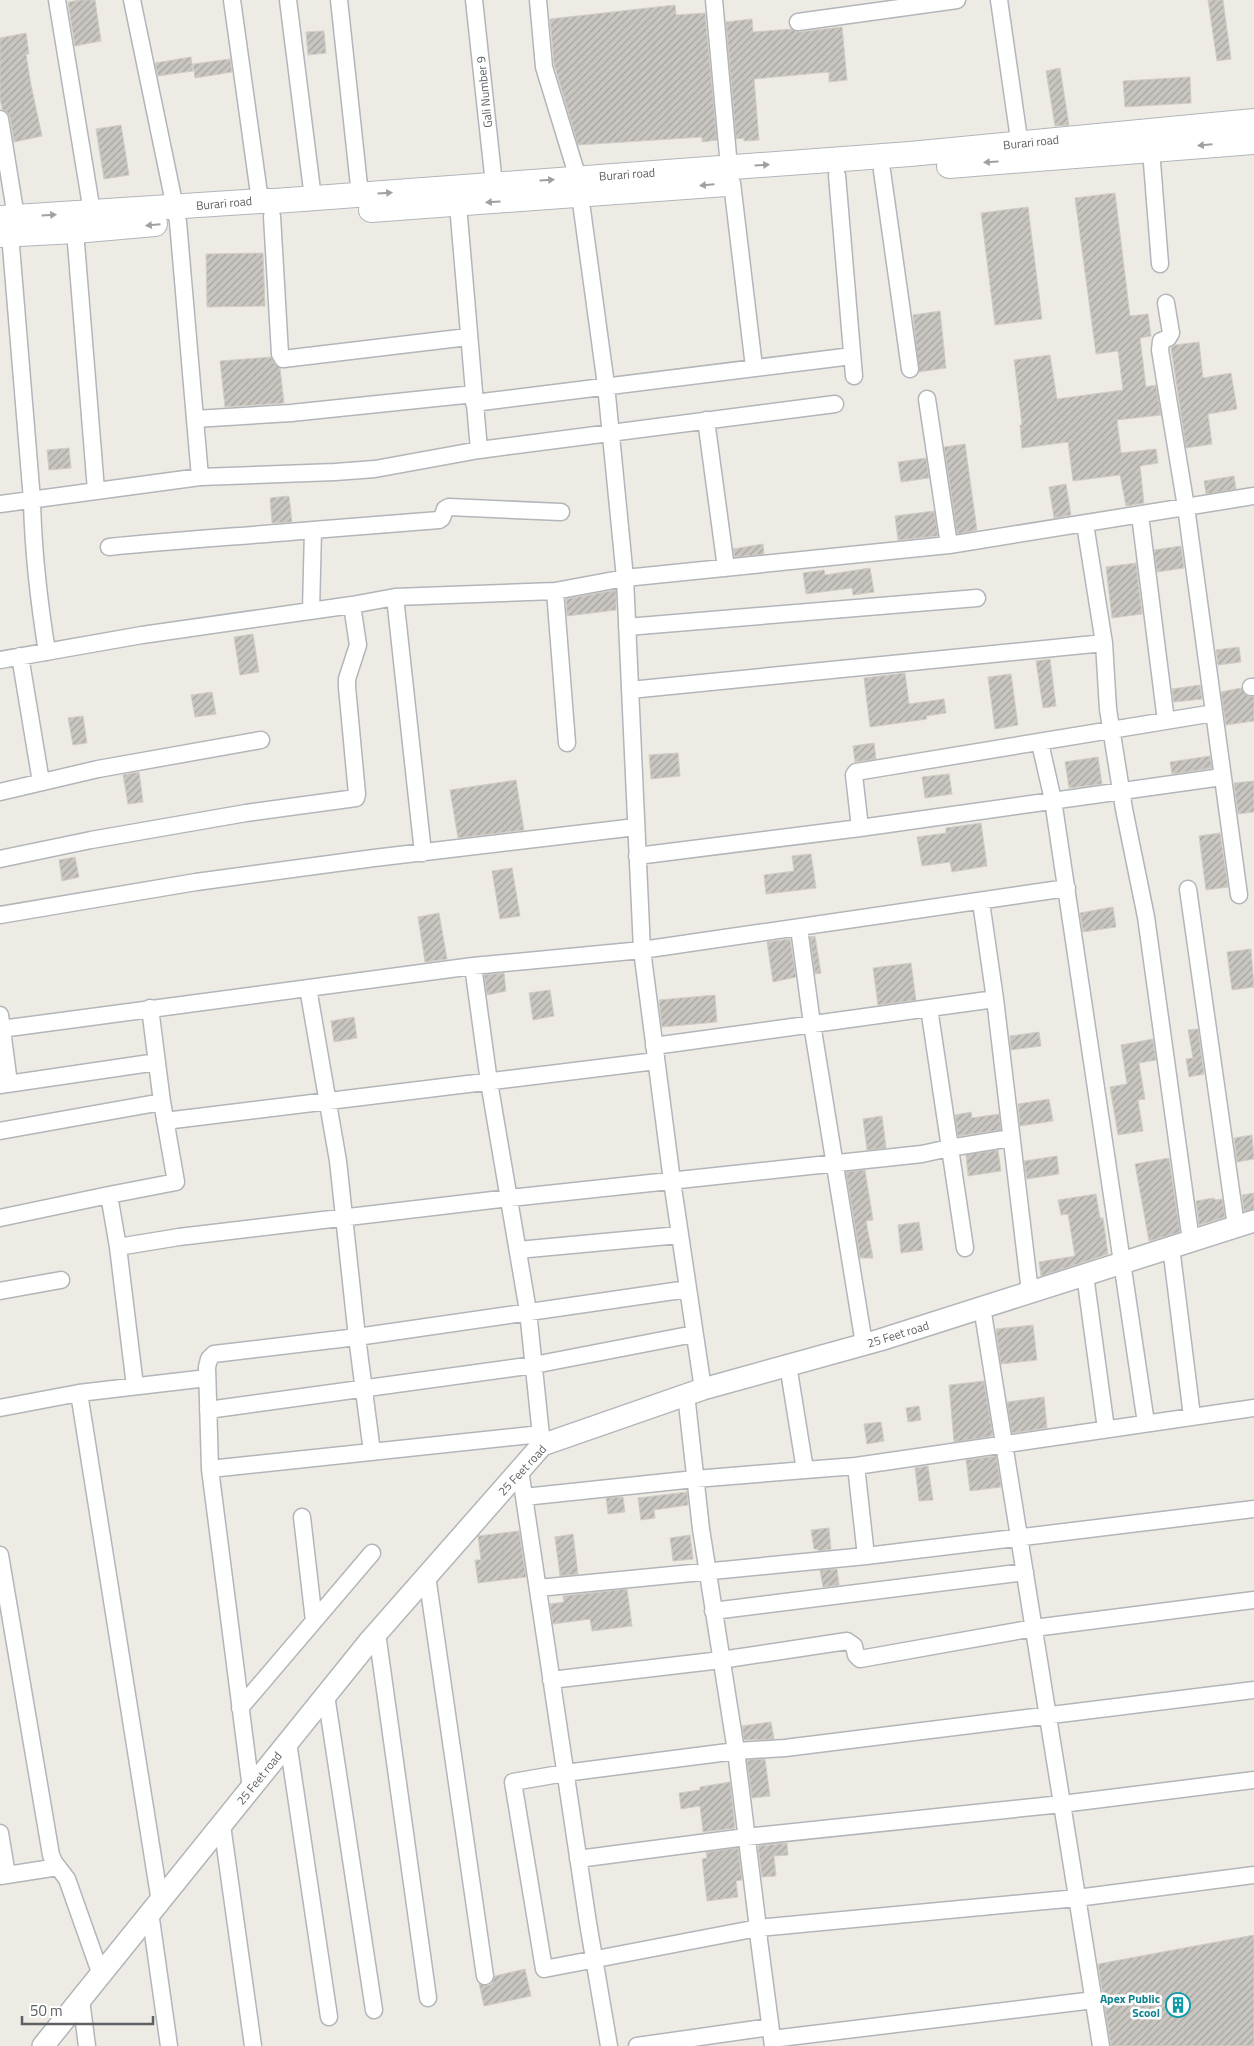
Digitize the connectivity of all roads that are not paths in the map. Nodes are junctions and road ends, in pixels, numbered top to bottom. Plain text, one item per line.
1 (57, 0) edge
2 (132, 0) edge
3 (232, 0) edge
4 (288, 0) edge
5 (339, 0) edge
6 (474, 0) edge
7 (538, 0) edge
8 (714, 0) edge
9 (957, 0) edge
10 (999, 0) edge
11 (798, 22) dead end
12 (0, 119) edge
13 (1254, 121) edge
14 (1254, 142) edge
15 (1151, 150) junction
16 (1020, 152) junction
17 (882, 171) junction
18 (731, 175) junction
19 (837, 175) junction
20 (494, 184) junction
21 (579, 187) junction
22 (360, 194) junction
23 (313, 198) junction
24 (458, 205) junction
25 (266, 208) junction
26 (92, 212) junction
27 (176, 215) junction
28 (6, 226) edge
29 (75, 231) junction
30 (1160, 264) dead end
31 (1166, 303) dead end
32 (468, 337) junction
33 (852, 356) junction
34 (754, 367) junction
35 (910, 369) dead end
36 (854, 376) dead end
37 (606, 385) junction
38 (474, 398) junction
39 (927, 400) dead end
40 (835, 404) dead end
41 (195, 419) junction
42 (706, 420) junction
43 (611, 432) junction
44 (479, 450) junction
45 (200, 477) junction
46 (96, 490) junction
47 (1254, 496) edge
48 (32, 500) junction
49 (0, 504) edge
50 (1186, 507) junction
51 (561, 512) dead end
52 (1140, 515) junction
53 (1085, 524) junction
54 (313, 530) junction
55 (949, 545) junction
56 (109, 547) dead end
57 (726, 568) junction
58 (625, 578) junction
59 (555, 591) junction
60 (395, 597) junction
61 (977, 598) dead end
62 (352, 605) junction
63 (311, 611) junction
64 (628, 627) junction
65 (1104, 643) junction
66 (47, 652) junction
67 (20, 656) junction
68 (0, 660) edge
69 (630, 690) junction
70 (1214, 713) junction
71 (1166, 721) junction
72 (1112, 730) junction
73 (261, 740) dead end
74 (567, 743) dead end
75 (1040, 743) junction
76 (1222, 776) junction
77 (41, 782) junction
78 (0, 792) edge
79 (1122, 792) junction
80 (1053, 800) junction
81 (636, 827) junction
82 (860, 828) junction
83 (423, 853) junction
84 (637, 856) junction
85 (0, 859) edge
86 (1066, 888) junction
87 (1188, 889) dead end
88 (1239, 895) dead end
89 (981, 902) junction
90 (0, 915) edge
91 (799, 928) junction
92 (642, 950) junction
93 (473, 966) junction
94 (308, 988) junction
95 (995, 999) junction
96 (150, 1008) junction
97 (928, 1008) junction
98 (1, 1022) edge
99 (812, 1024) junction
100 (655, 1054) junction
101 (157, 1062) junction
102 (489, 1082) junction
103 (5, 1084) edge
104 (328, 1100) junction
105 (162, 1102) junction
106 (165, 1121) junction
107 (0, 1130) edge
108 (1011, 1138) junction
109 (950, 1148) junction
110 (836, 1163) junction
111 (672, 1181) junction
112 (109, 1195) junction
113 (510, 1198) junction
114 (0, 1218) edge
115 (344, 1218) junction
116 (1245, 1224) edge
117 (680, 1235) junction
118 (1191, 1241) junction
119 (118, 1247) junction
120 (1171, 1247) junction
121 (965, 1248) dead end
122 (518, 1250) junction
123 (1123, 1262) junction
124 (1085, 1275) junction
125 (61, 1280) dead end
126 (688, 1289) junction
127 (0, 1291) edge
128 (1030, 1292) junction
129 (982, 1308) junction
130 (528, 1311) junction
131 (694, 1334) junction
132 (357, 1337) junction
133 (864, 1344) junction
134 (534, 1365) junction
135 (788, 1365) junction
136 (207, 1378) junction
137 (135, 1386) junction
138 (364, 1388) junction
139 (694, 1392) junction
140 (79, 1393) junction
141 (0, 1408) edge
142 (1254, 1408) edge
143 (208, 1410) junction
144 (1192, 1416) junction
145 (1146, 1423) junction
146 (1106, 1429) junction
147 (542, 1440) junction
148 (1004, 1445) junction
149 (372, 1452) junction
150 (856, 1466) junction
151 (210, 1469) junction
152 (520, 1470) junction
153 (805, 1470) junction
154 (695, 1478) junction
155 (524, 1497) junction
156 (1254, 1509) edge
157 (302, 1517) dead end
158 (1020, 1538) junction
159 (372, 1553) dead end
160 (0, 1555) edge
161 (866, 1556) junction
162 (707, 1571) junction
163 (1025, 1572) junction
164 (427, 1576) junction
165 (538, 1588) junction
166 (1254, 1600) edge
167 (713, 1611) junction
168 (314, 1621) junction
169 (1034, 1628) junction
170 (377, 1633) junction
171 (721, 1660) junction
172 (551, 1680) junction
173 (1254, 1690) edge
174 (326, 1695) junction
175 (240, 1708) junction
176 (1048, 1716) junction
177 (288, 1742) junction
178 (736, 1751) junction
179 (565, 1773) junction
180 (1254, 1780) edge
181 (250, 1789) junction
182 (1062, 1804) junction
183 (222, 1825) junction
184 (0, 1833) edge
185 (746, 1837) junction
186 (578, 1860) junction
187 (58, 1867) junction
188 (3, 1875) edge
189 (1254, 1875) edge
190 (1077, 1898) junction
191 (155, 1907) junction
192 (758, 1928) junction
193 (594, 1959) junction
194 (101, 1975) junction
195 (485, 1976) dead end
196 (428, 1998) dead end
197 (81, 2000) junction
198 (1094, 2000) junction
199 (374, 2010) dead end
200 (329, 2017) dead end
201 (772, 2037) edge
202 (44, 2046) edge
203 (87, 2046) edge
204 (170, 2046) edge
205 (253, 2046) edge
206 (609, 2046) edge
207 (636, 2046) edge
208 (1101, 2046) edge

1 - 26 street
2 - 27 street
3 - 25 street
4 - 23 street
5 - 22 street
6 - 20 street, Gali Number 9
7 - 21 street
8 - 18 street
9 - 11 street
10 - 16 street
12 - 28 street
13 - 16 main road, Burari road
14 -> 15 main road, Burari road
15 - 16 main road, Burari road
15 - 30 street
16 -> 17 main road, Burari road
18 -> 16 main road, Burari road
17 - 19 main road, Burari road
17 - 35 street
18 - 19 main road, Burari road
18 - 21 main road, Burari road
18 - 34 street
19 - 33 street
20 -> 21 main road, Burari road
22 -> 20 main road, Burari road
21 -> 24 main road, Burari road
21 - 37 street
22 - 23 main road, Burari road
23 - 25 main road, Burari road
24 - 25 main road, Burari road
24 - 32 street
25 - 27 main road, Burari road
25 - 32 street
26 - 27 main road, Burari road
28 -> 26 main road, Burari road
27 -> 29 main road, Burari road
27 - 41 street
28 - 29 main road, Burari road
28 - 48 street
29 - 46 street
31 - 50 street
32 - 38 street
33 - 34 street
33 - 36 street
34 - 37 street
37 - 38 street
37 - 43 street
38 - 41 street
38 - 44 street
39 - 55 street
40 - 42 street
41 - 45 street
42 - 43 street
42 - 57 street
43 - 44 street
43 - 58 street
44 - 45 street
45 - 46 street
46 - 48 street
47 - 50 street
48 - 49 street
48 - 66 street
50 - 52 street
50 - 70 street
51 - 54 street
52 - 53 street
52 - 71 street
53 - 55 street
53 - 65 street
54 - 56 street
54 - 63 street
55 - 57 street
57 - 58 street
58 - 59 street
58 - 64 street
59 - 60 street
59 - 74 street
60 - 62 street
60 - 83 street
61 - 64 street
62 - 63 street
62 - 85 street
63 - 66 street
64 - 69 street
65 - 69 street
65 - 72 street
66 - 67 street
67 - 68 street
67 - 77 street
69 - 81 street
70 - 71 street
70 - 76 street
71 - 72 street
72 - 75 street
72 - 79 street
73 - 77 street
75 - 80 street
75 - 82 street
76 - 79 street
76 - 88 street
77 - 78 street
79 - 80 street
79 - 118 street
80 - 82 street
80 - 86 street
81 - 83 street
81 - 84 street
82 - 84 street
83 - 90 street
84 - 92 street
86 - 89 street
86 - 123 street
87 - 116 street
89 - 91 street
89 - 95 street
91 - 92 street
91 - 99 street
92 - 93 street
92 - 100 street
93 - 94 street
93 - 102 street
94 - 96 street
94 - 104 street
95 - 97 street
95 - 108 street
96 - 98 street
96 - 101 street
97 - 99 street
97 - 109 street
98 - 103 street
99 - 100 street
99 - 110 street
100 - 102 street
100 - 111 street
101 - 103 street
101 - 105 street
102 - 104 street
102 - 113 street
104 - 106 street
104 - 115 street
105 - 106 street
105 - 107 street
106 - 112 street
108 - 109 street
108 - 128 street
109 - 110 street
109 - 121 street
110 - 111 street
110 - 133 street
111 - 113 street
111 - 117 street
112 - 114 street
112 - 119 street
113 - 115 street
113 - 122 street
115 - 119 street
115 - 132 street
116 - 118 street, 25 Feet road
117 - 122 street
117 - 126 street
118 - 120 street, 25 Feet road
119 - 137 street
120 - 123 street, 25 Feet road
120 - 144 street
122 - 130 street
123 - 124 street, 25 Feet road
123 - 145 street
124 - 128 street, 25 Feet road
124 - 146 street
125 - 127 street
126 - 130 street
126 - 131 street
128 - 129 street, 25 Feet road
129 - 133 street, 25 Feet road
129 - 148 street
130 - 132 street
130 - 134 street
131 - 134 street
131 - 139 street
132 - 136 street
132 - 138 street
133 - 135 street, 25 Feet road
134 - 138 street
134 - 147 street
135 - 139 street, 25 Feet road
135 - 153 street
136 - 137 street
136 - 143 street
137 - 140 street
138 - 143 street
138 - 149 street
139 - 147 street, 25 Feet road
139 - 154 street
140 - 141 street
140 - 191 street
142 - 144 street
143 - 151 street
144 - 145 street
145 - 146 street
146 - 148 street
147 - 149 street
147 - 152 street, 25 Feet road
148 - 150 street
148 - 158 street
149 - 151 street
150 - 153 street
150 - 161 street
151 - 175 street
152 - 155 street
152 - 164 street, 25 Feet road
153 - 154 street
154 - 155 street
154 - 162 street
155 - 165 street
156 - 158 street
157 - 168 street
158 - 161 street
158 - 163 street
159 - 168 street
160 - 187 street
161 - 162 street
162 - 165 street
162 - 167 street
163 - 167 street
163 - 169 street
164 - 170 street, 25 Feet road
164 - 195 street
165 - 172 street
166 - 169 street
167 - 171 street
168 - 175 street
169 - 171 street
169 - 176 street
170 - 174 street, 25 Feet road
170 - 196 street
171 - 172 street
171 - 178 street
172 - 179 street
173 - 176 street
174 - 177 street, 25 Feet road
174 - 199 street
175 - 181 street
176 - 178 street
176 - 182 street
177 - 181 street, 25 Feet road
177 - 200 street
178 - 179 street
178 - 185 street
179 - 186 street
179 - 193 street
180 - 182 street
181 - 183 street, 25 Feet road
182 - 185 street
182 - 190 street
183 - 191 street, 25 Feet road
183 - 205 street
184 - 188 street
185 - 186 street
185 - 192 street
186 - 193 street
187 - 188 street
187 - 194 street
189 - 190 street
190 - 192 street
190 - 198 street
191 - 194 street, 25 Feet road
191 - 204 street
192 - 193 street
192 - 201 street
193 - 206 street
194 - 197 street, 25 Feet road
197 - 202 street, 25 Feet road
197 - 203 street
198 - 201 street
198 - 208 street
201 - 207 street

